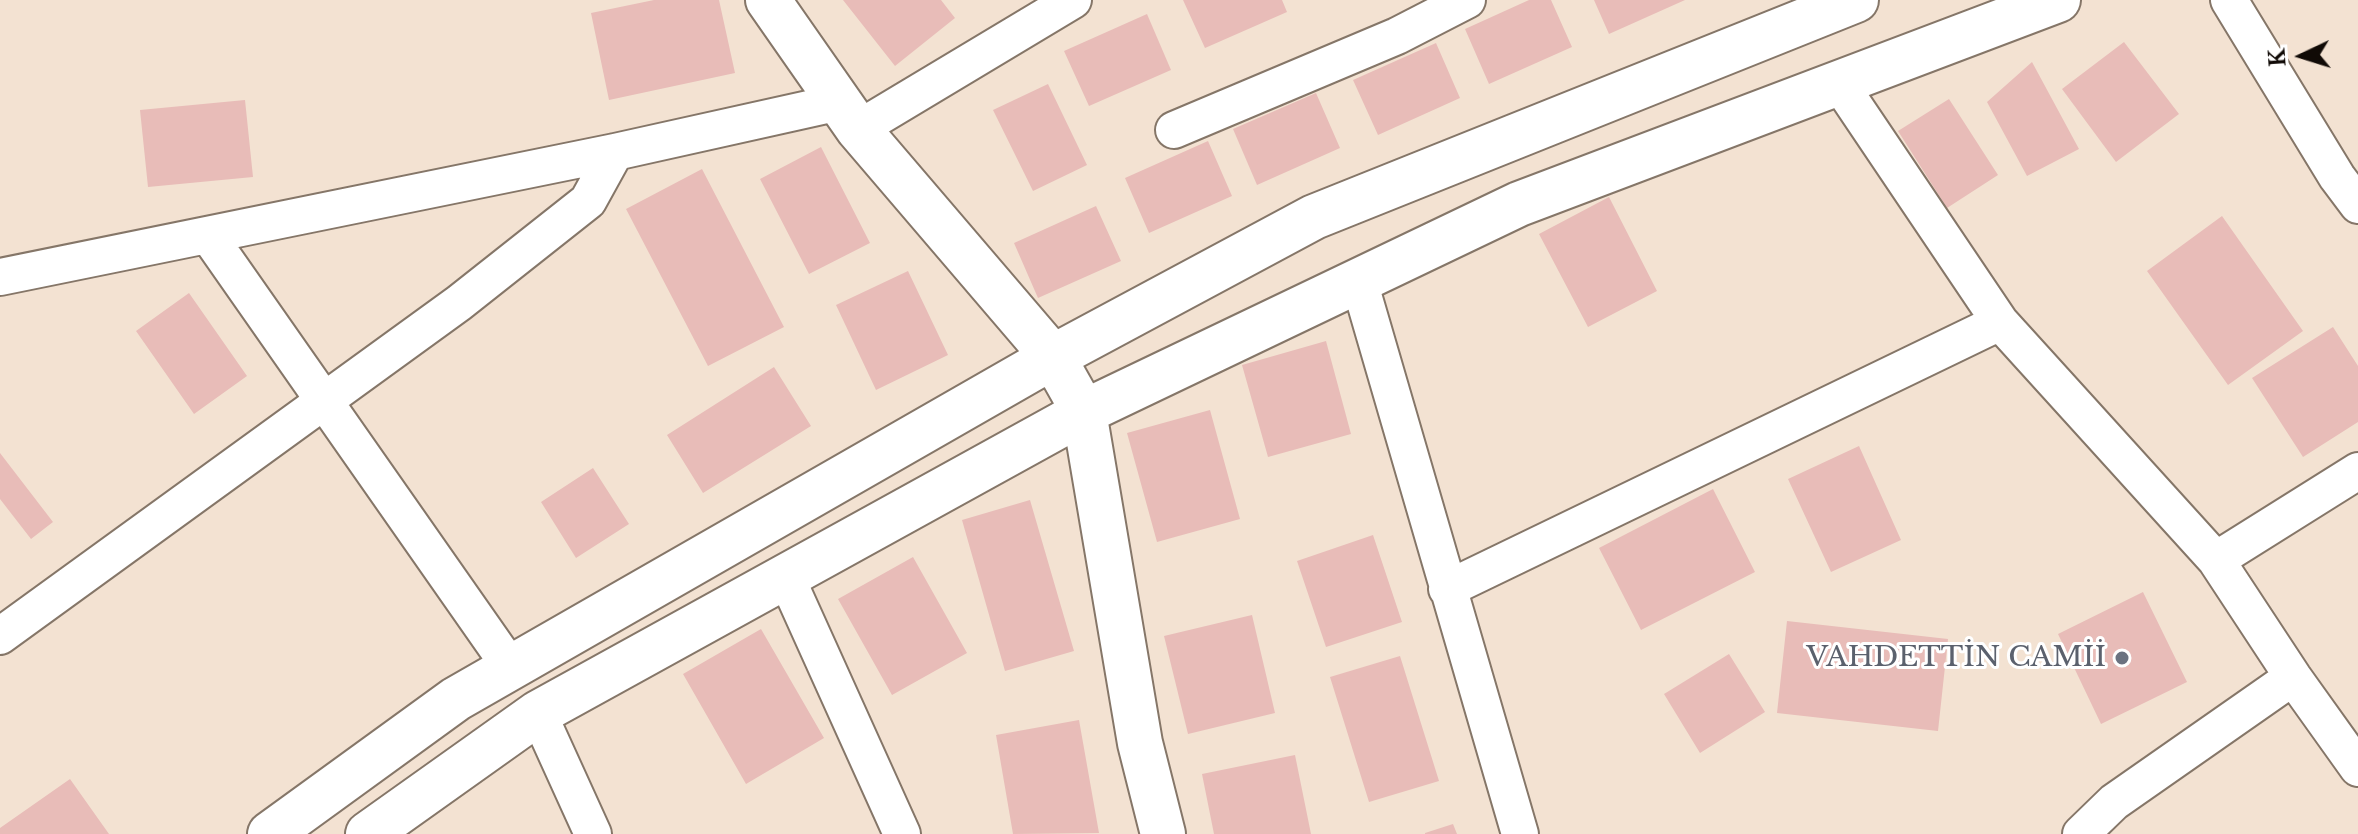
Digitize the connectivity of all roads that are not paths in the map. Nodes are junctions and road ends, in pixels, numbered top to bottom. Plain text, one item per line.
1 (768, 0) edge
2 (1073, 0) edge
3 (1467, 0) edge
4 (1856, 0) edge
5 (2058, 0) edge
6 (2229, 0) edge
7 (1839, 83) junction
8 (849, 116) junction
9 (1174, 130) dead end
10 (615, 152) junction
11 (2358, 205) edge
12 (208, 235) junction
13 (0, 277) edge
14 (1359, 281) junction
15 (2000, 322) junction
16 (1053, 357) junction
17 (324, 401) junction
18 (1084, 412) junction
19 (2358, 471) edge
20 (2216, 560) junction
21 (786, 577) junction
22 (1447, 589) junction
23 (0, 636) edge
24 (511, 668) junction
25 (2293, 677) junction
26 (538, 713) junction
27 (2358, 768) edge
28 (270, 834) edge
29 (368, 834) edge
30 (593, 834) edge
31 (902, 834) edge
32 (1163, 834) edge
33 (1520, 834) edge
34 (2081, 834) edge

1 - 8 street
2 - 8 street
3 - 9 street
4 - 16 street
5 - 7 street
6 - 11 street
7 - 14 street
7 - 15 street
8 - 10 street
8 - 16 street
10 - 12 street
10 - 17 street
12 - 13 street
12 - 17 street
14 - 18 street
14 - 22 street
15 - 20 street
15 - 22 street
16 - 18 street
16 - 24 street
17 - 23 street
17 - 24 street
18 - 21 street
18 - 32 street
19 - 20 street
20 - 25 street
21 - 26 street
21 - 31 street
22 - 33 street
24 - 26 street
24 - 28 street
25 - 27 street
25 - 34 street
26 - 29 street
26 - 30 street

